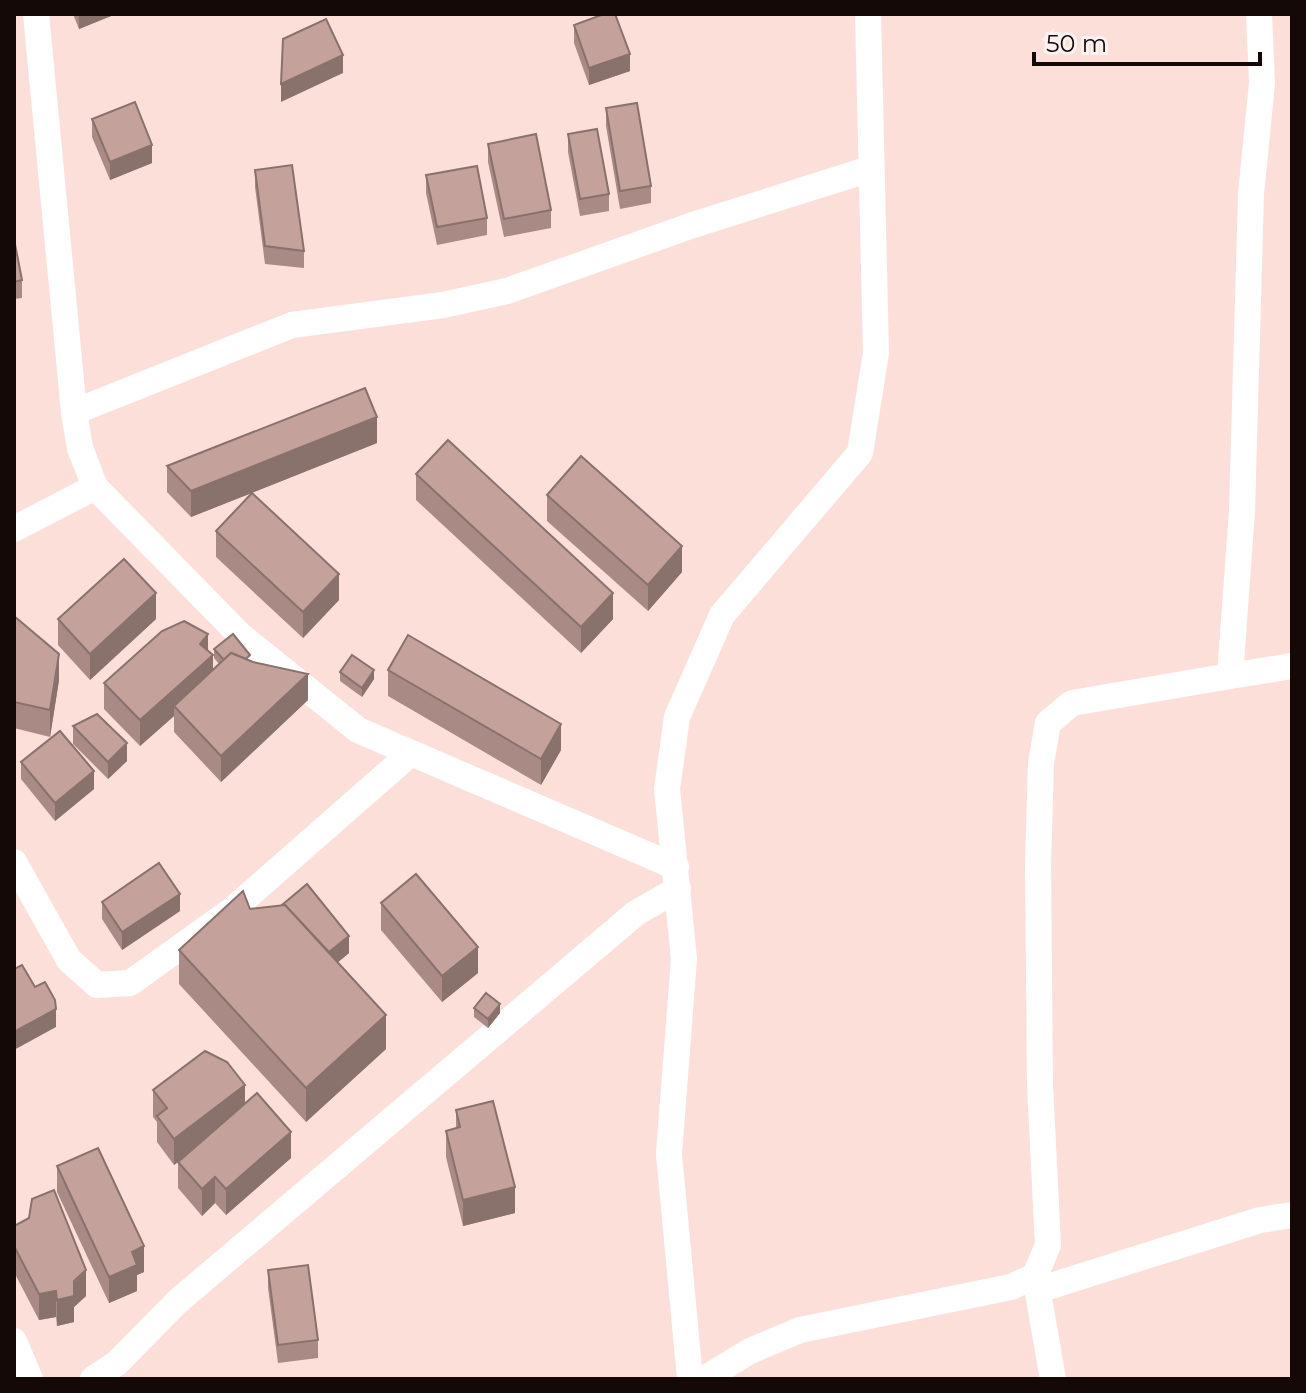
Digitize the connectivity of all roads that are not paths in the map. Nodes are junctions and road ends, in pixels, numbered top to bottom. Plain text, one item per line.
1 (36, 14) edge
2 (868, 14) edge
3 (1259, 14) edge
4 (870, 169) junction
5 (74, 412) junction
6 (95, 487) junction
7 (14, 529) edge
8 (1292, 666) edge
9 (1230, 676) junction
10 (411, 753) junction
11 (14, 862) edge
12 (677, 878) junction
13 (1292, 1215) edge
14 (1036, 1283) junction
15 (14, 1341) edge
16 (30, 1379) edge
17 (93, 1379) edge
18 (690, 1379) edge
19 (704, 1379) edge
20 (1053, 1379) edge

1 - 5 street
2 - 4 street
3 - 9 street
4 - 5 street
4 - 12 street
5 - 6 street
6 - 7 street
6 - 10 street
8 - 9 street
9 - 14 street
10 - 11 street
10 - 12 street
12 - 17 street
12 - 18 street
13 - 14 street
14 - 19 street
14 - 20 street
15 - 16 street

